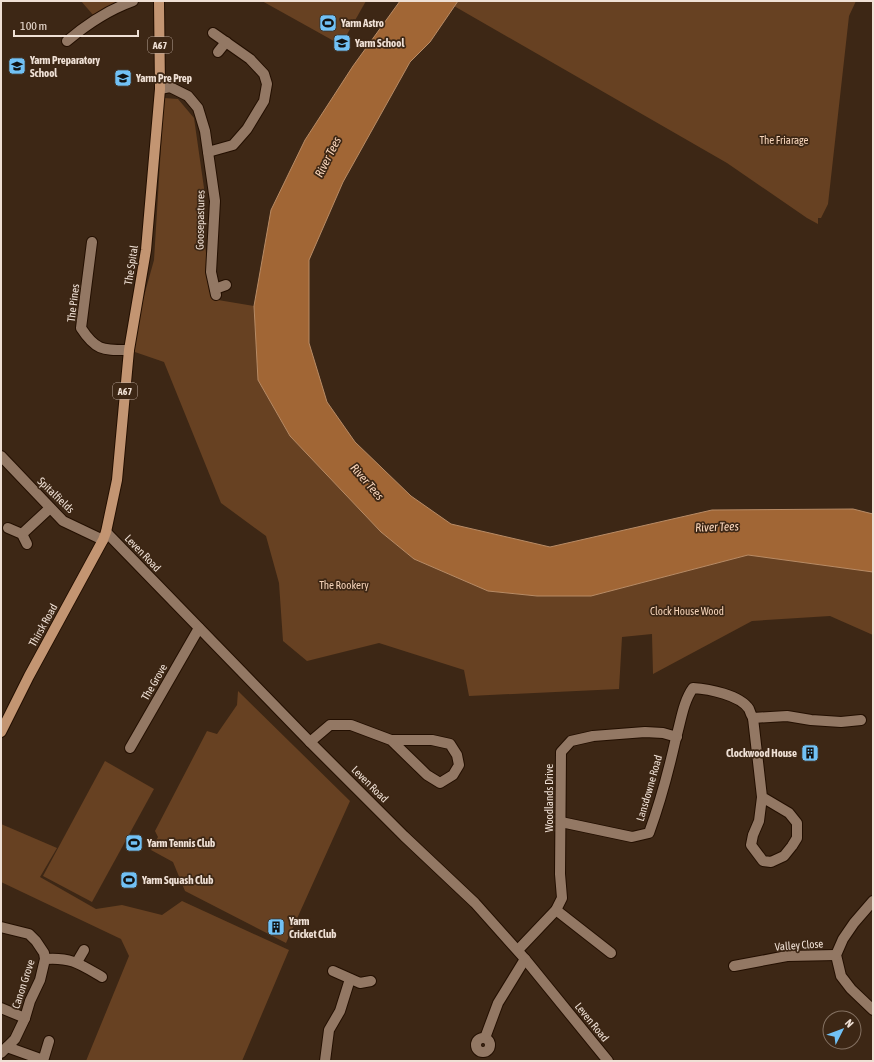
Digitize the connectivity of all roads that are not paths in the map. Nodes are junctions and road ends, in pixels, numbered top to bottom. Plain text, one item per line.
1 (133, 1) edge
2 (159, 1) edge
3 (213, 33) dead end
4 (67, 41) dead end
5 (226, 42) junction
6 (218, 52) dead end
7 (160, 89) junction
8 (208, 152) junction
9 (95, 247) dead end
10 (226, 285) dead end
11 (129, 350) junction
12 (1, 456) edge
13 (50, 508) junction
14 (8, 528) dead end
15 (105, 536) junction
16 (199, 628) junction
17 (753, 718) junction
18 (857, 718) dead end
19 (1, 732) edge
20 (677, 737) junction
21 (392, 740) junction
22 (310, 742) junction
23 (130, 748) dead end
24 (762, 797) junction
25 (561, 822) junction
26 (873, 901) edge
27 (556, 910) junction
28 (1, 927) edge
29 (84, 950) dead end
30 (518, 950) junction
31 (611, 953) dead end
32 (836, 955) junction
33 (45, 959) junction
34 (525, 959) junction
35 (77, 962) junction
36 (739, 969) dead end
37 (333, 971) dead end
38 (102, 977) dead end
39 (350, 980) junction
40 (371, 981) dead end
41 (1, 1008) edge
42 (873, 1010) edge
43 (25, 1018) junction
44 (485, 1038) dead end
45 (49, 1041) dead end
46 (4, 1050) edge
47 (43, 1061) edge
48 (325, 1061) edge
49 (608, 1061) edge

1 - 4 street
2 - 7 main road, The Spital / A67
3 - 5 street
5 - 6 street
5 - 8 street
7 - 8 street, Goosepastures
7 - 11 main road, The Spital / A67
8 - 10 street, Goosepastures
9 - 11 street, The Pines
11 - 15 main road, The Spital / A67
12 - 13 street, Spitalfields
13 - 14 street
13 - 15 street, Spitalfields
15 - 16 street, Leven Road
15 - 19 main road, Thirsk Road / A67
16 - 22 street, Leven Road
16 - 23 street, The Grove
17 - 18 street
17 - 20 street, Lansdowne Road
17 - 24 street
20 - 25 street, Lansdowne Road
20 - 25 street, Woodlands Drive
21 - 21 street
21 - 22 street
22 - 30 street, Leven Road
24 - 24 street
25 - 27 street, Woodlands Drive
26 - 32 street
27 - 30 street, Woodlands Drive
27 - 31 street
28 - 33 street, Canon Grove
29 - 35 street
30 - 34 street, Leven Road
32 - 36 street, Valley Close
32 - 42 street
33 - 35 street, Canon Grove
33 - 43 street, Canon Grove
34 - 44 street
34 - 49 street, Leven Road
35 - 38 street, Canon Grove
37 - 39 street
39 - 40 street
39 - 48 street
41 - 43 street, Canon Grove
43 - 46 street, Canon Grove
45 - 47 street, Canon Grove
46 - 47 street, Canon Grove

